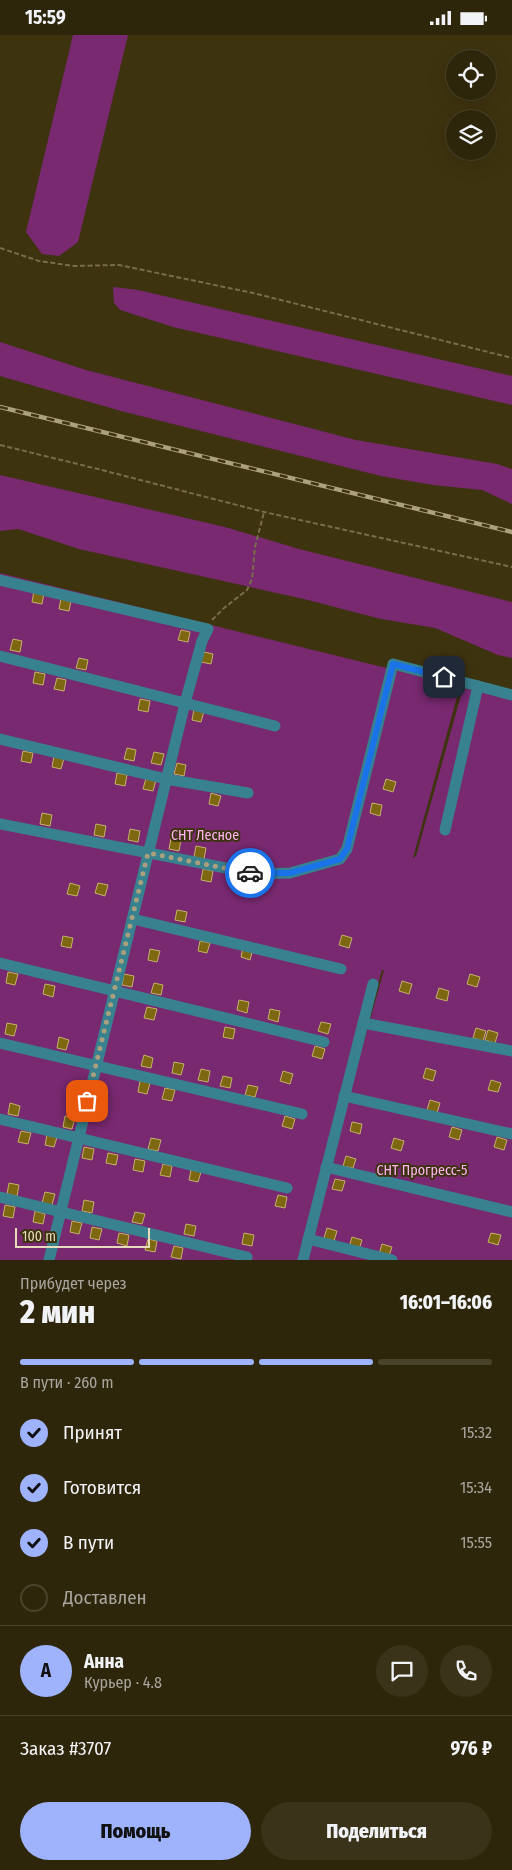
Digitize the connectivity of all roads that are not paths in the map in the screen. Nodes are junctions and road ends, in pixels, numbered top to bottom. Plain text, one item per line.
1 (0, 580) edge
2 (0, 656) edge
3 (478, 686) junction
4 (512, 695) edge
5 (185, 703) junction
6 (275, 726) dead end
7 (0, 739) edge
8 (166, 779) junction
9 (248, 793) dead end
10 (0, 824) edge
11 (446, 830) dead end
12 (148, 853) junction
13 (134, 919) junction
14 (0, 963) edge
15 (341, 969) dead end
16 (373, 984) dead end
17 (115, 990) junction
18 (363, 1023) junction
19 (324, 1042) dead end
20 (0, 1043) edge
21 (512, 1051) edge
22 (96, 1065) junction
23 (344, 1096) junction
24 (302, 1114) dead end
25 (0, 1119) edge
26 (512, 1133) edge
27 (79, 1137) junction
28 (326, 1167) junction
29 (287, 1188) dead end
30 (0, 1197) edge
31 (61, 1211) junction
32 (512, 1212) edge
33 (308, 1239) junction
34 (247, 1257) dead end
35 (49, 1260) edge
36 (303, 1260) edge
37 (392, 1260) edge

1 - 5 street
2 - 5 street
3 - 4 street
3 - 11 street
3 - 12 street
5 - 6 street
5 - 8 street
7 - 8 street
8 - 9 street
8 - 12 street
10 - 12 street
12 - 13 street
13 - 15 street
13 - 17 street
14 - 17 street
16 - 18 street
17 - 19 street
17 - 22 street
18 - 21 street
18 - 23 street
20 - 22 street
22 - 24 street
22 - 27 street
23 - 26 street
23 - 28 street
25 - 27 street
27 - 29 street
27 - 31 street
28 - 32 street
28 - 33 street
30 - 31 street
31 - 34 street
31 - 35 street
33 - 36 street
33 - 37 street

